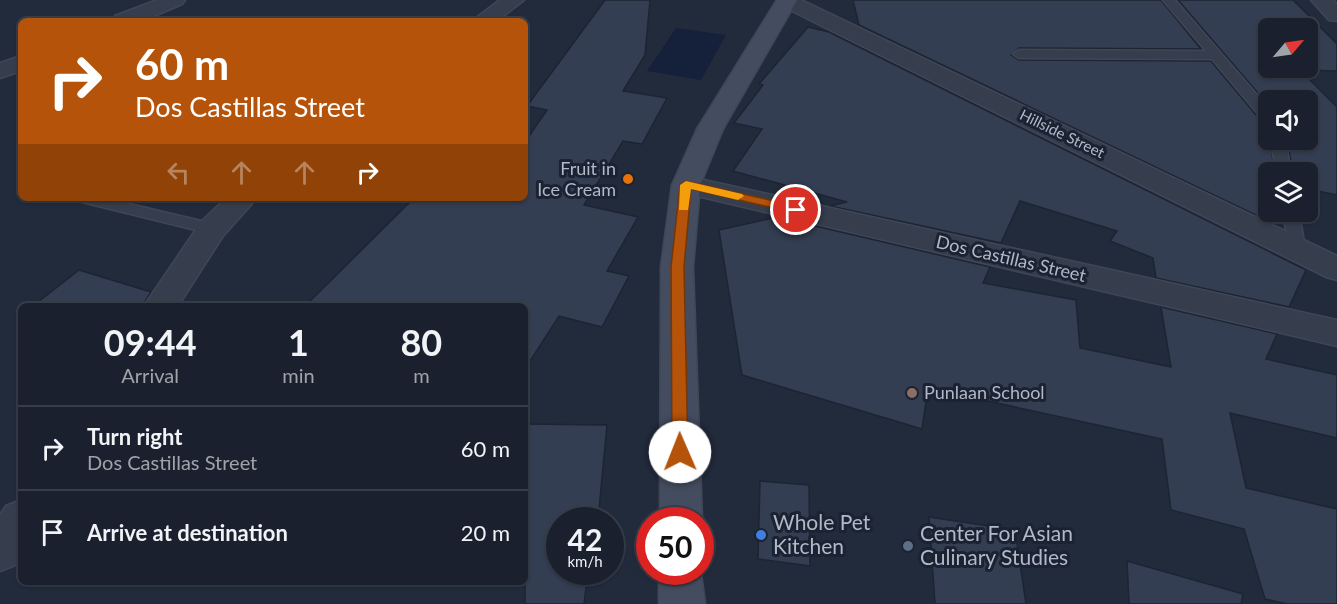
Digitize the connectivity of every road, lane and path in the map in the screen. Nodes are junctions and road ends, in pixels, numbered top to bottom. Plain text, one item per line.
1 (175, 0) edge
2 (514, 0) edge
3 (1169, 0) edge
4 (1321, 0) edge
5 (787, 1) edge
6 (1337, 15) edge
7 (130, 18) edge
8 (487, 18) edge
9 (1019, 54) dead end
10 (1216, 55) junction
11 (18, 64) edge
12 (0, 71) edge
13 (1258, 105) edge
14 (686, 185) junction
15 (96, 201) edge
16 (240, 201) edge
17 (1293, 222) edge
18 (212, 229) junction
19 (1297, 249) junction
20 (1337, 269) edge
21 (163, 303) edge
22 (1337, 333) edge
23 (681, 507) edge
24 (18, 524) edge
25 (0, 551) edge
26 (681, 585) edge
27 (681, 604) edge

1 - 7 street
2 - 8 street
3 - 10 lane
4 - 6 street
5 - 14 main road
5 - 19 street, Hillside Street
9 - 10 lane
10 - 13 lane
11 - 12 street
14 - 22 street, Dos Castillas Street
14 - 23 main road
15 - 18 lane
16 - 18 street
17 - 19 lane
18 - 21 street
19 - 20 street, Hillside Street
24 - 25 street
26 - 27 main road

